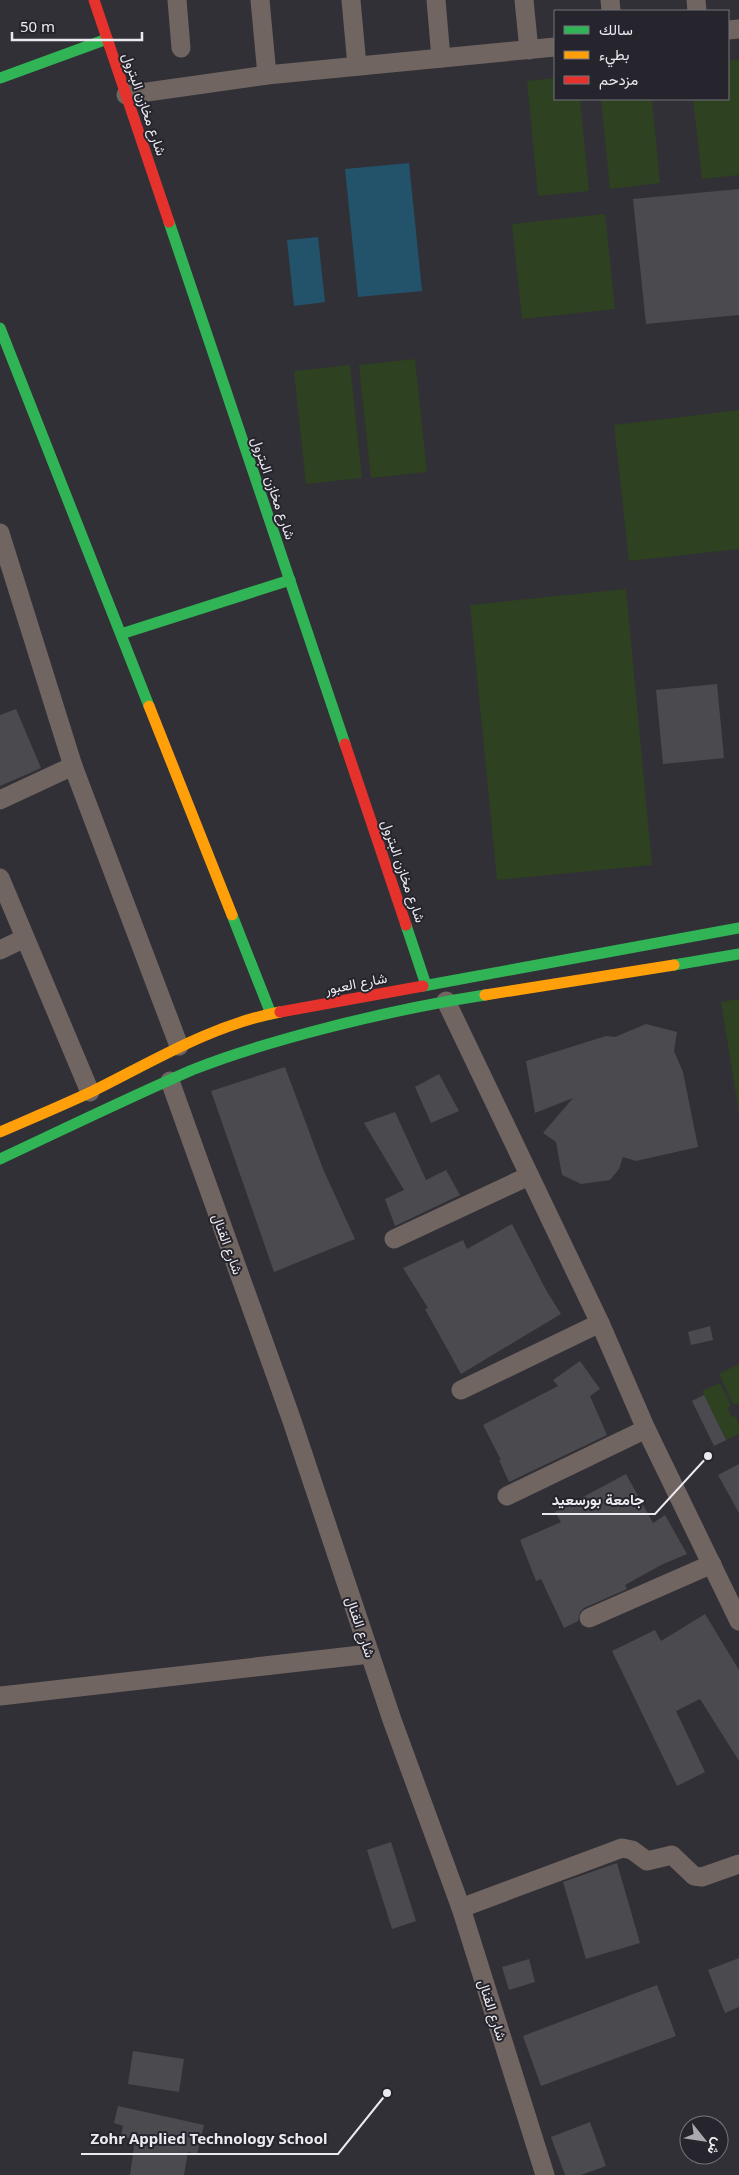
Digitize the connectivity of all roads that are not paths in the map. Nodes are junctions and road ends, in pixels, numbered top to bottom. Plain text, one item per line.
1 (94, 0) edge
2 (177, 0) edge
3 (260, 0) edge
4 (351, 0) edge
5 (436, 0) edge
6 (524, 0) edge
7 (107, 39) junction
8 (554, 47) edge
9 (180, 48) dead end
10 (528, 50) junction
11 (441, 58) junction
12 (357, 66) junction
13 (267, 75) junction
14 (0, 78) edge
15 (126, 95) junction
16 (0, 328) edge
17 (0, 533) edge
18 (4, 556) edge
19 (290, 580) junction
20 (121, 634) junction
21 (73, 766) junction
22 (0, 800) edge
23 (0, 878) edge
24 (739, 928) edge
25 (25, 938) junction
26 (0, 950) edge
27 (664, 954) junction
28 (739, 954) edge
29 (426, 985) junction
30 (446, 1001) junction
31 (271, 1014) junction
32 (178, 1046) junction
33 (170, 1081) junction
34 (90, 1092) junction
35 (0, 1132) edge
36 (0, 1159) edge
37 (530, 1176) junction
38 (394, 1239) dead end
39 (600, 1322) junction
40 (461, 1390) dead end
41 (646, 1429) junction
42 (507, 1496) dead end
43 (712, 1564) junction
44 (589, 1618) dead end
45 (739, 1621) edge
46 (370, 1654) junction
47 (0, 1696) edge
48 (739, 1864) edge
49 (461, 1908) junction
50 (545, 2175) edge

1 - 7 street, شارع مخازن البترول
2 - 9 street
3 - 13 street
4 - 12 street
5 - 11 street
6 - 10 street
7 - 14 street
7 - 15 street, شارع مخازن البترول
8 - 10 street
10 - 11 street
11 - 12 street
12 - 13 street
13 - 15 street
15 - 19 street, شارع مخازن البترول
16 - 20 street
17 - 18 street
18 - 21 street
19 - 20 street
19 - 29 street, شارع مخازن البترول
20 - 31 street
21 - 22 street
21 - 32 street
23 - 25 street
24 - 27 street, شارع العبور
25 - 26 street
25 - 34 street
27 - 28 street, شارع العبور
27 - 29 street, شارع العبور
27 - 30 street, شارع العبور
29 - 31 street, شارع العبور
30 - 33 street, شارع العبور
30 - 37 street
31 - 32 street, شارع العبور
32 - 34 street, شارع العبور
33 - 36 street, شارع العبور
33 - 46 street, شارع القنال
34 - 35 street, شارع العبور
37 - 38 street
37 - 39 street
39 - 40 street
39 - 41 street
41 - 42 street
41 - 43 street
43 - 44 street
43 - 45 street
46 - 47 street
46 - 49 street, شارع القنال
48 - 49 street
49 - 50 street, شارع القنال

